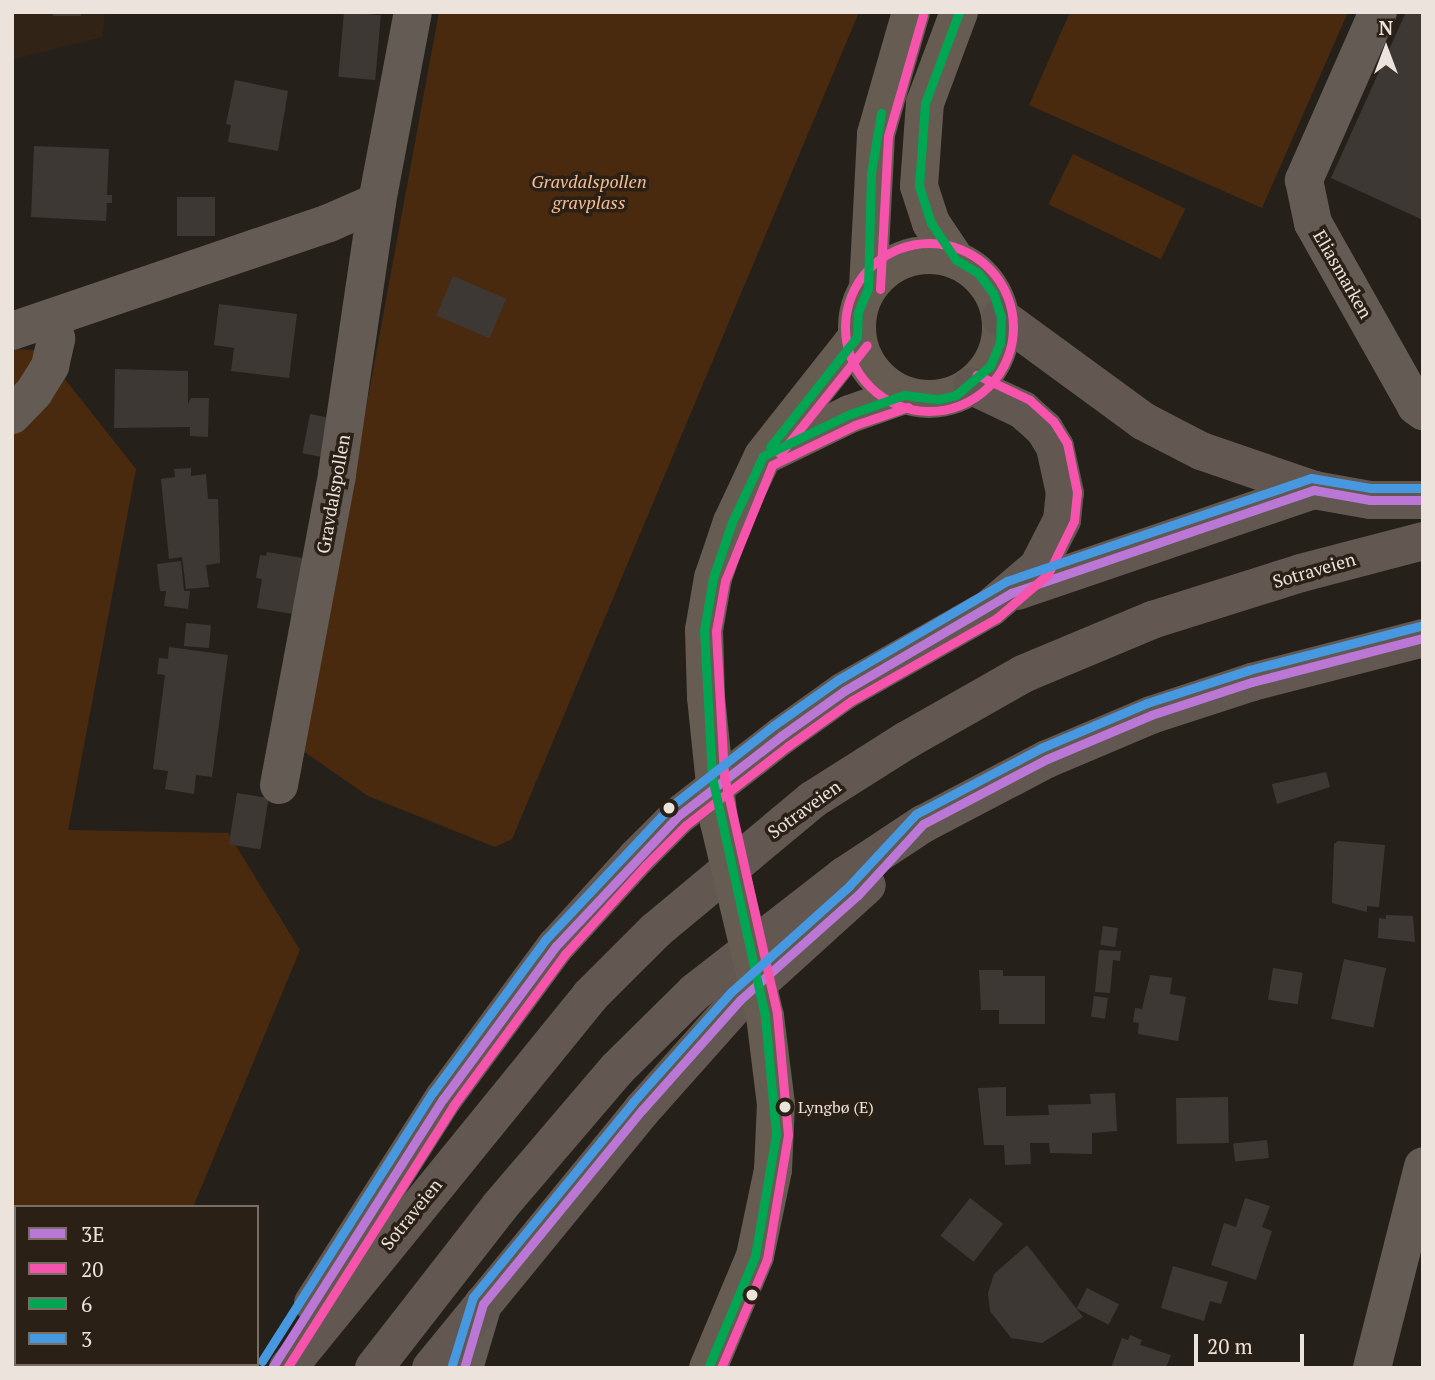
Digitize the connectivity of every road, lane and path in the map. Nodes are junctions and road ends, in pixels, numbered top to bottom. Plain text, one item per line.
1 (413, 12) edge
2 (911, 12) edge
3 (959, 12) edge
4 (1378, 12) edge
5 (377, 202) junction
6 (956, 260) junction
7 (867, 288) junction
8 (1001, 317) junction
9 (52, 319) junction
10 (12, 331) edge
11 (857, 337) junction
12 (972, 386) junction
13 (904, 395) junction
14 (1423, 411) edge
15 (12, 415) edge
16 (763, 456) junction
17 (1314, 490) junction
18 (1423, 500) edge
19 (1423, 541) edge
20 (1011, 593) junction
21 (1423, 638) edge
22 (279, 785) dead end
23 (923, 824) junction
24 (1423, 1166) edge
25 (483, 1304) junction
26 (272, 1368) edge
27 (288, 1368) edge
28 (374, 1368) edge
29 (431, 1368) edge
30 (464, 1368) edge
31 (708, 1368) edge
32 (1371, 1368) edge

1 - 5 street, Gravdalspollen
2 - 7 main road
3 - 6 main road
4 - 14 street, Eliasmarken
5 - 9 street
5 - 22 street, Gravdalspollen
6 - 7 main road
6 - 8 main road
7 - 11 main road
8 - 12 main road
8 - 17 highway
9 - 10 street
9 - 15 street
11 - 13 main road
11 - 16 main road
12 - 13 main road
12 - 20 highway
13 - 16 main road
16 - 31 main road, bridge
17 - 18 highway
17 - 20 highway
19 - 27 highway, Sotraveien
20 - 26 highway
21 - 23 highway
23 - 25 highway
23 - 28 highway
24 - 32 street
25 - 29 highway
25 - 30 street

